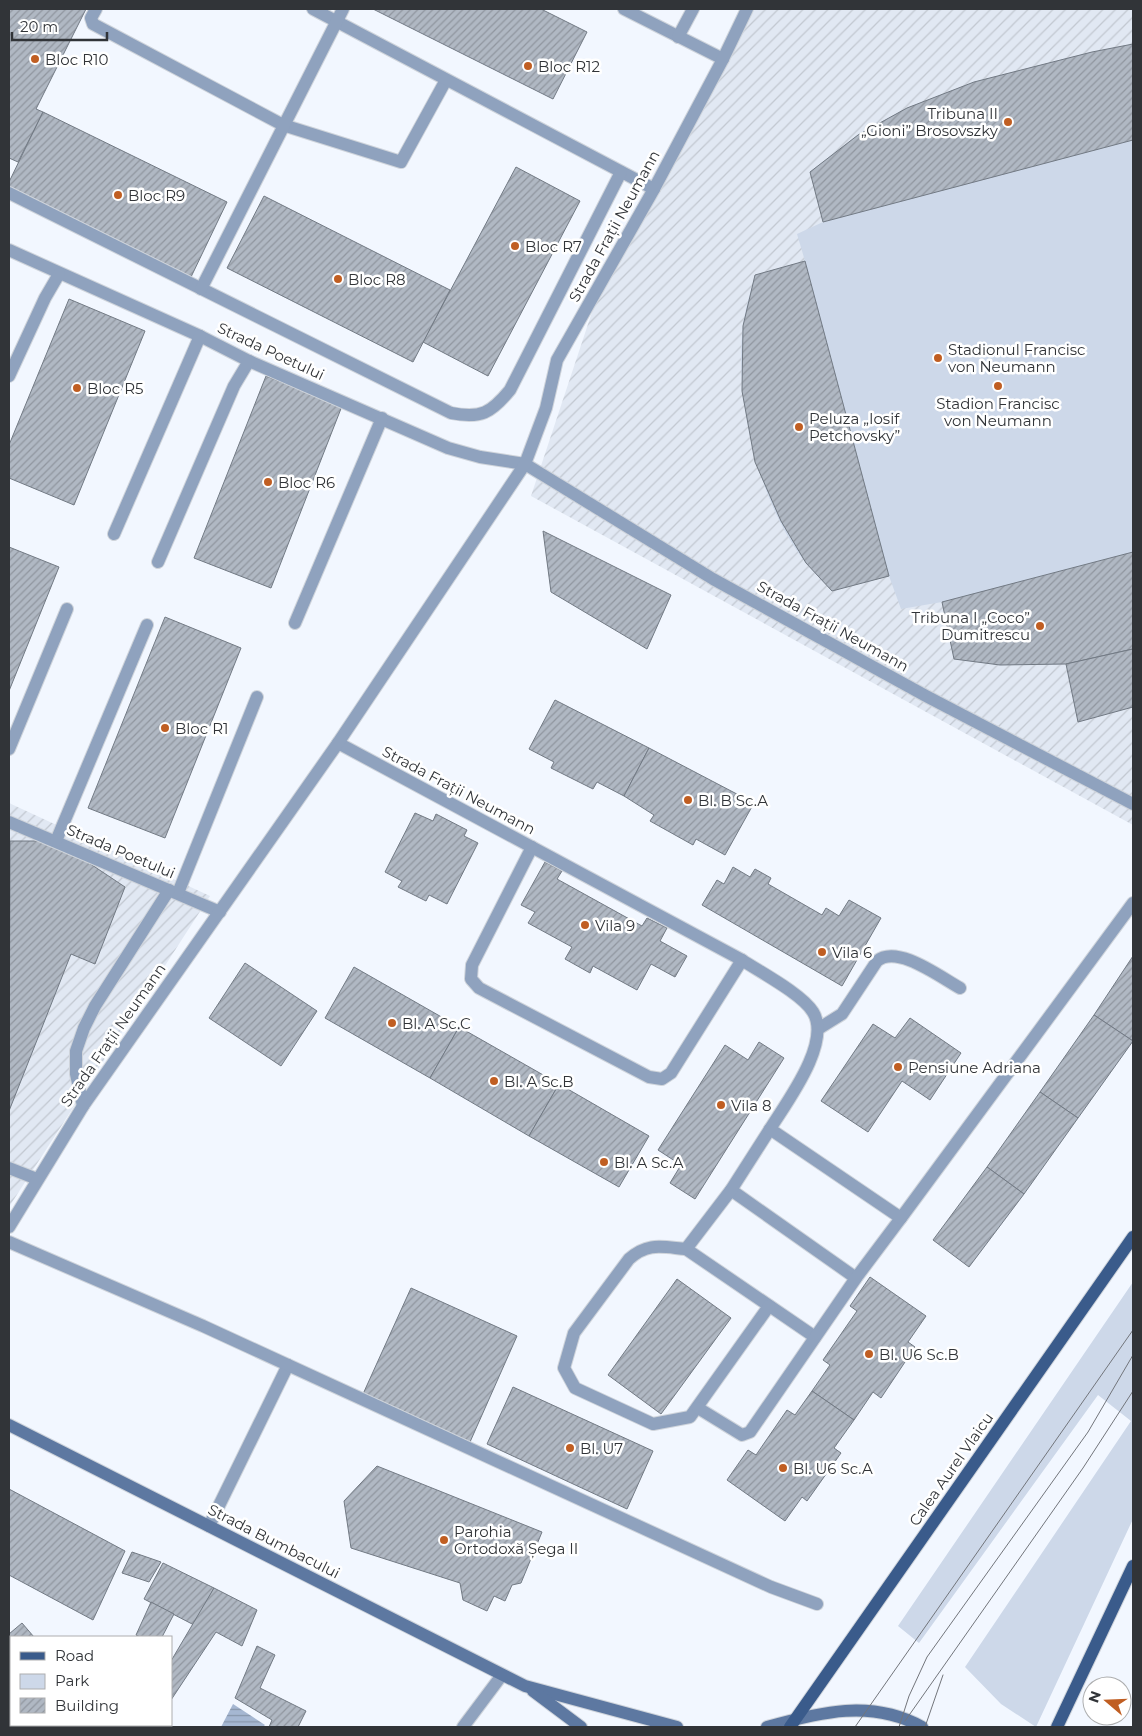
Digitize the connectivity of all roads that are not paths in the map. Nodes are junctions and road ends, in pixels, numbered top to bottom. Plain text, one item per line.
1 (96, 9) edge
2 (313, 9) edge
3 (343, 9) edge
4 (624, 9) edge
5 (693, 9) edge
6 (747, 9) edge
7 (337, 21) junction
8 (678, 37) junction
9 (723, 59) junction
10 (446, 80) junction
11 (283, 125) junction
12 (621, 172) junction
13 (654, 189) junction
14 (9, 193) edge
15 (9, 250) edge
16 (59, 274) junction
17 (200, 290) junction
18 (200, 336) junction
19 (249, 361) junction
20 (9, 376) edge
21 (382, 418) junction
22 (525, 464) junction
23 (114, 534) dead end
24 (158, 562) dead end
25 (67, 609) dead end
26 (295, 623) dead end
27 (147, 625) dead end
28 (257, 697) dead end
29 (338, 743) junction
30 (9, 749) edge
31 (1133, 804) edge
32 (9, 822) edge
33 (56, 841) junction
34 (532, 847) junction
35 (173, 892) junction
36 (1133, 903) edge
37 (220, 912) junction
38 (742, 960) junction
39 (960, 988) dead end
40 (818, 1029) junction
41 (83, 1106) junction
42 (770, 1130) junction
43 (9, 1168) edge
44 (37, 1179) junction
45 (731, 1190) junction
46 (901, 1218) junction
47 (9, 1227) edge
48 (1133, 1237) edge
49 (9, 1242) edge
50 (686, 1249) junction
51 (856, 1278) junction
52 (769, 1306) junction
53 (815, 1337) junction
54 (288, 1365) junction
55 (698, 1408) junction
56 (9, 1425) edge
57 (210, 1526) junction
58 (1133, 1566) edge
59 (817, 1604) dead end
60 (502, 1675) junction
61 (524, 1686) junction
62 (793, 1723) edge
63 (463, 1727) edge
64 (581, 1727) edge
65 (676, 1727) edge
66 (767, 1727) edge
67 (922, 1727) edge
68 (1057, 1727) edge

1 - 11 street
2 - 7 street
3 - 7 street
4 - 8 street
5 - 8 street
6 - 9 street, Strada Frații Neumann
7 - 10 street
7 - 11 street
8 - 9 street
9 - 13 street, Strada Frații Neumann
10 - 11 street
10 - 12 street
11 - 17 street
12 - 13 street
12 - 17 street
13 - 22 street, Strada Frații Neumann
14 - 17 street
15 - 16 street, Strada Poetului
16 - 18 street, Strada Poetului
16 - 20 street
18 - 19 street, Strada Poetului
18 - 23 street
19 - 21 street, Strada Poetului
19 - 24 street
21 - 22 street, Strada Poetului
21 - 26 street
22 - 29 street, Strada Frații Neumann
22 - 31 street, Strada Frații Neumann
25 - 30 street
27 - 33 street
28 - 35 street
29 - 34 street, Strada Frații Neumann
29 - 37 street, Strada Frații Neumann
32 - 33 street, Strada Poetului
33 - 35 street, Strada Poetului
34 - 38 street, Strada Frații Neumann
34 - 38 street
35 - 37 street, Strada Poetului
35 - 41 street
36 - 46 street
37 - 41 street, Strada Frații Neumann
38 - 40 street, Strada Frații Neumann
39 - 40 street
40 - 42 street
41 - 44 street, Strada Frații Neumann
42 - 45 street
42 - 46 street
43 - 44 street
44 - 47 street, Strada Frații Neumann
45 - 50 street
45 - 51 street
46 - 51 street
48 - 62 main road, Calea Aurel Vlaicu
49 - 54 street
50 - 52 street
50 - 55 street
51 - 53 street
52 - 53 street
52 - 55 street
53 - 55 street
54 - 57 street
54 - 59 street
56 - 57 street, Strada Bumbacului
57 - 60 street, Strada Bumbacului
58 - 68 main road
60 - 61 street, Strada Bumbacului
60 - 63 street
61 - 64 street, Strada Bumbacului
61 - 65 street, Strada Bumbacului
62 - 66 street
62 - 67 street

